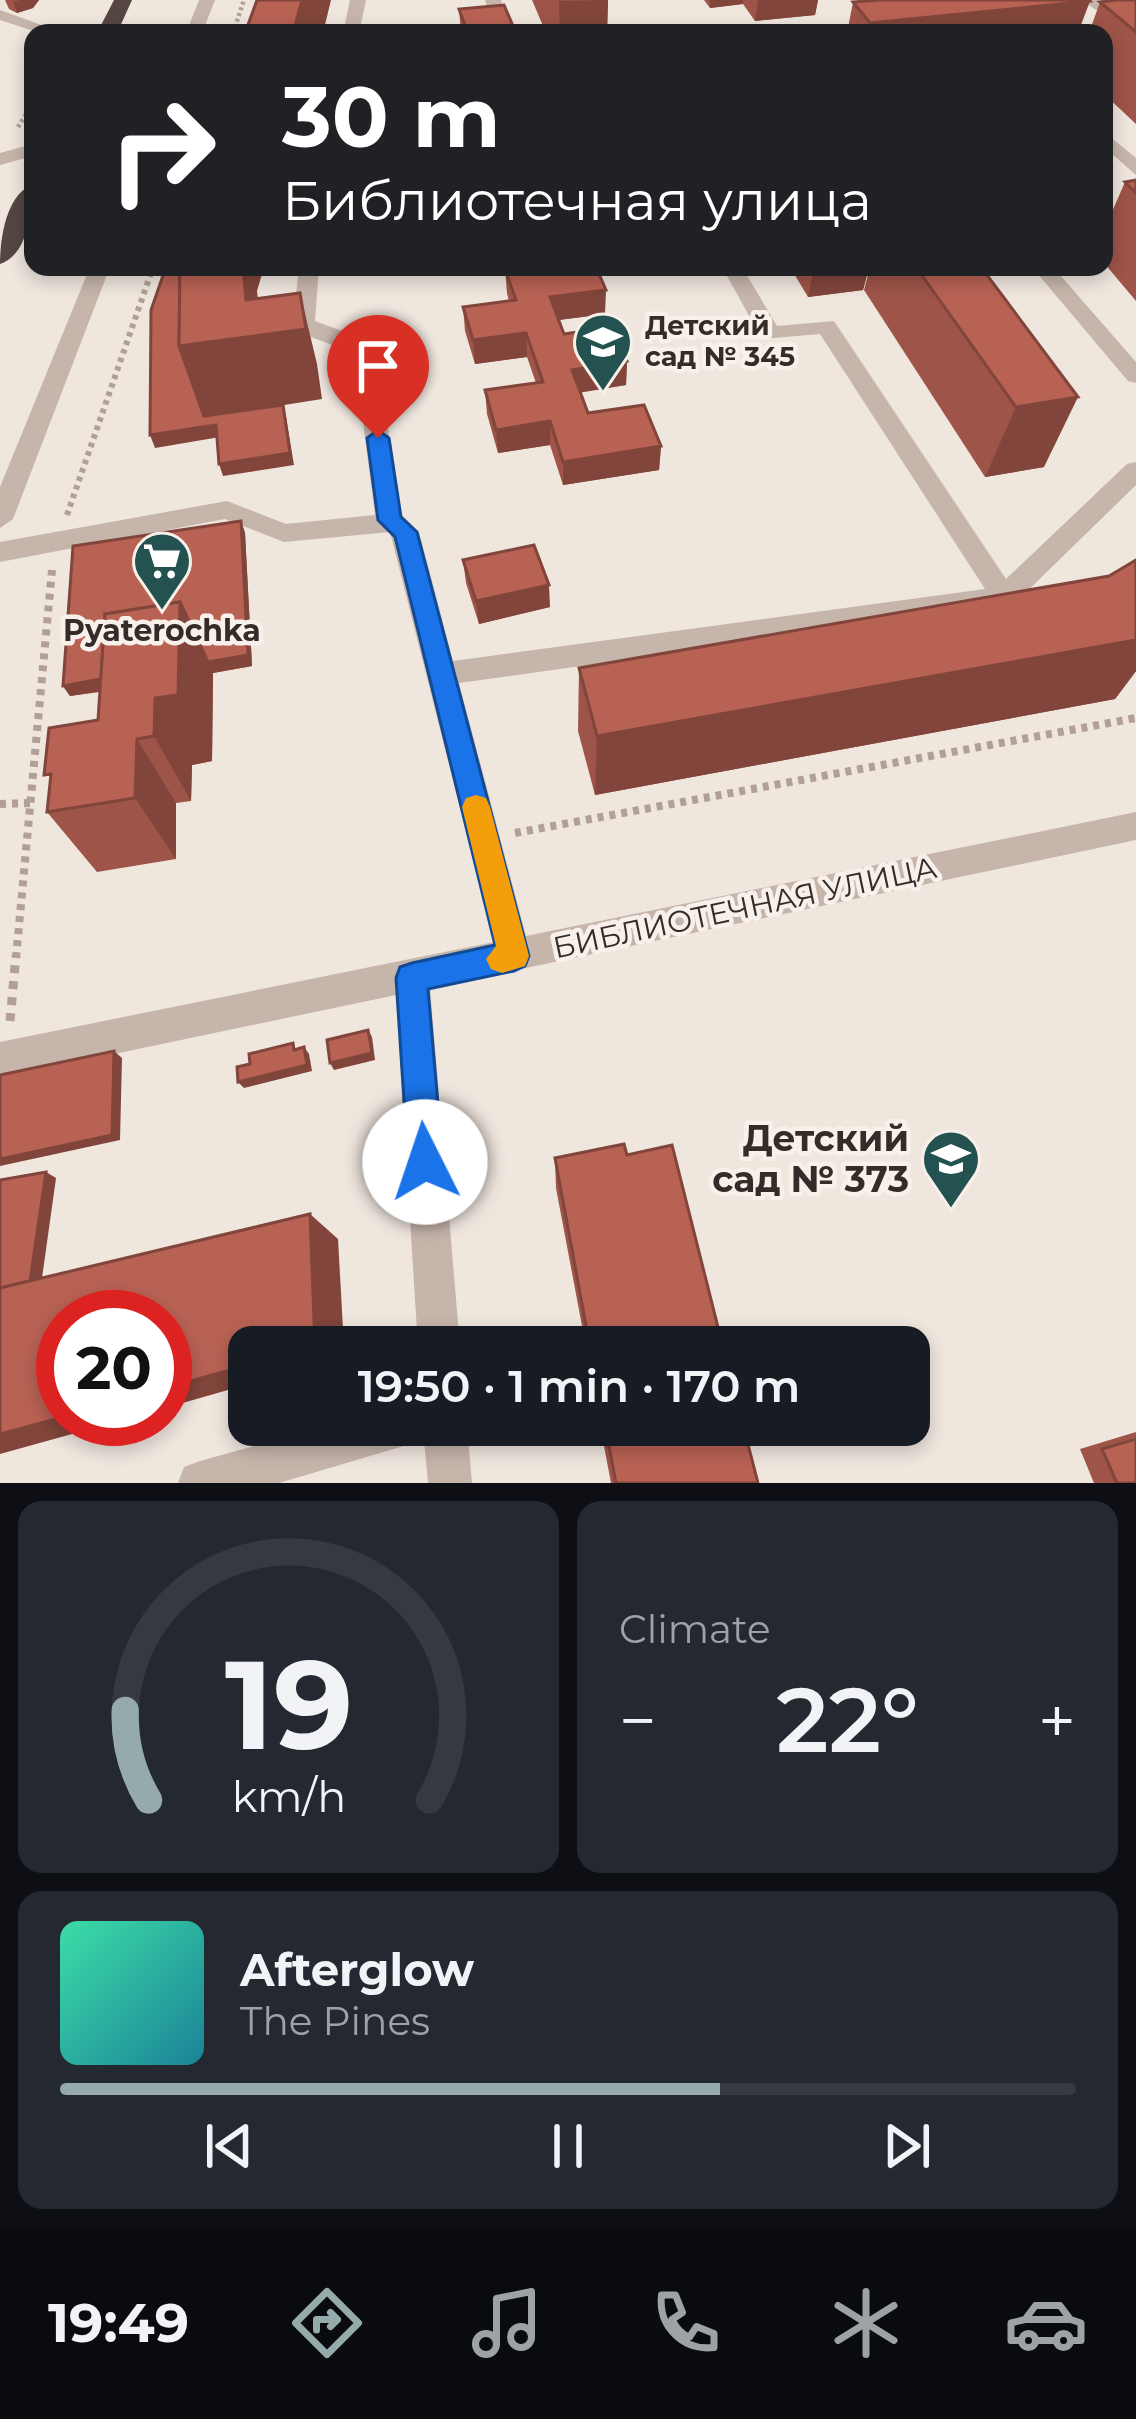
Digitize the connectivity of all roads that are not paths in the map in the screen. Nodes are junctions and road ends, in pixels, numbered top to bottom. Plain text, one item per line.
1 (14, 0) edge
2 (1090, 0) edge
3 (1136, 0) edge
4 (0, 13) edge
5 (31, 24) edge
6 (1113, 146) edge
7 (1136, 169) edge
8 (24, 209) edge
9 (0, 257) edge
10 (96, 276) edge
11 (307, 276) edge
12 (737, 276) edge
13 (1050, 276) edge
14 (1136, 376) edge
15 (1136, 470) edge
16 (0, 519) edge
17 (389, 520) junction
18 (0, 552) edge
19 (1004, 597) junction
20 (442, 674) junction
21 (1136, 826) edge
22 (514, 956) junction
23 (412, 978) junction
24 (3, 1059) edge
25 (437, 1326) edge
26 (333, 1446) edge
27 (447, 1446) edge
28 (200, 1483) edge
29 (450, 1483) edge

1 - 4 street
2 - 3 street
4 - 5 street
6 - 7 street
8 - 9 highway
10 - 16 street
11 - 17 street
12 - 19 street
13 - 14 street
15 - 19 street
17 - 18 street
17 - 20 street
19 - 20 street
20 - 22 street
21 - 22 street, БИБЛИОТЕЧНАЯ УЛИЦА
22 - 23 street, БИБЛИОТЕЧНАЯ УЛИЦА
23 - 24 street, БИБЛИОТЕЧНАЯ УЛИЦА
23 - 25 street
26 - 28 street
27 - 29 street

